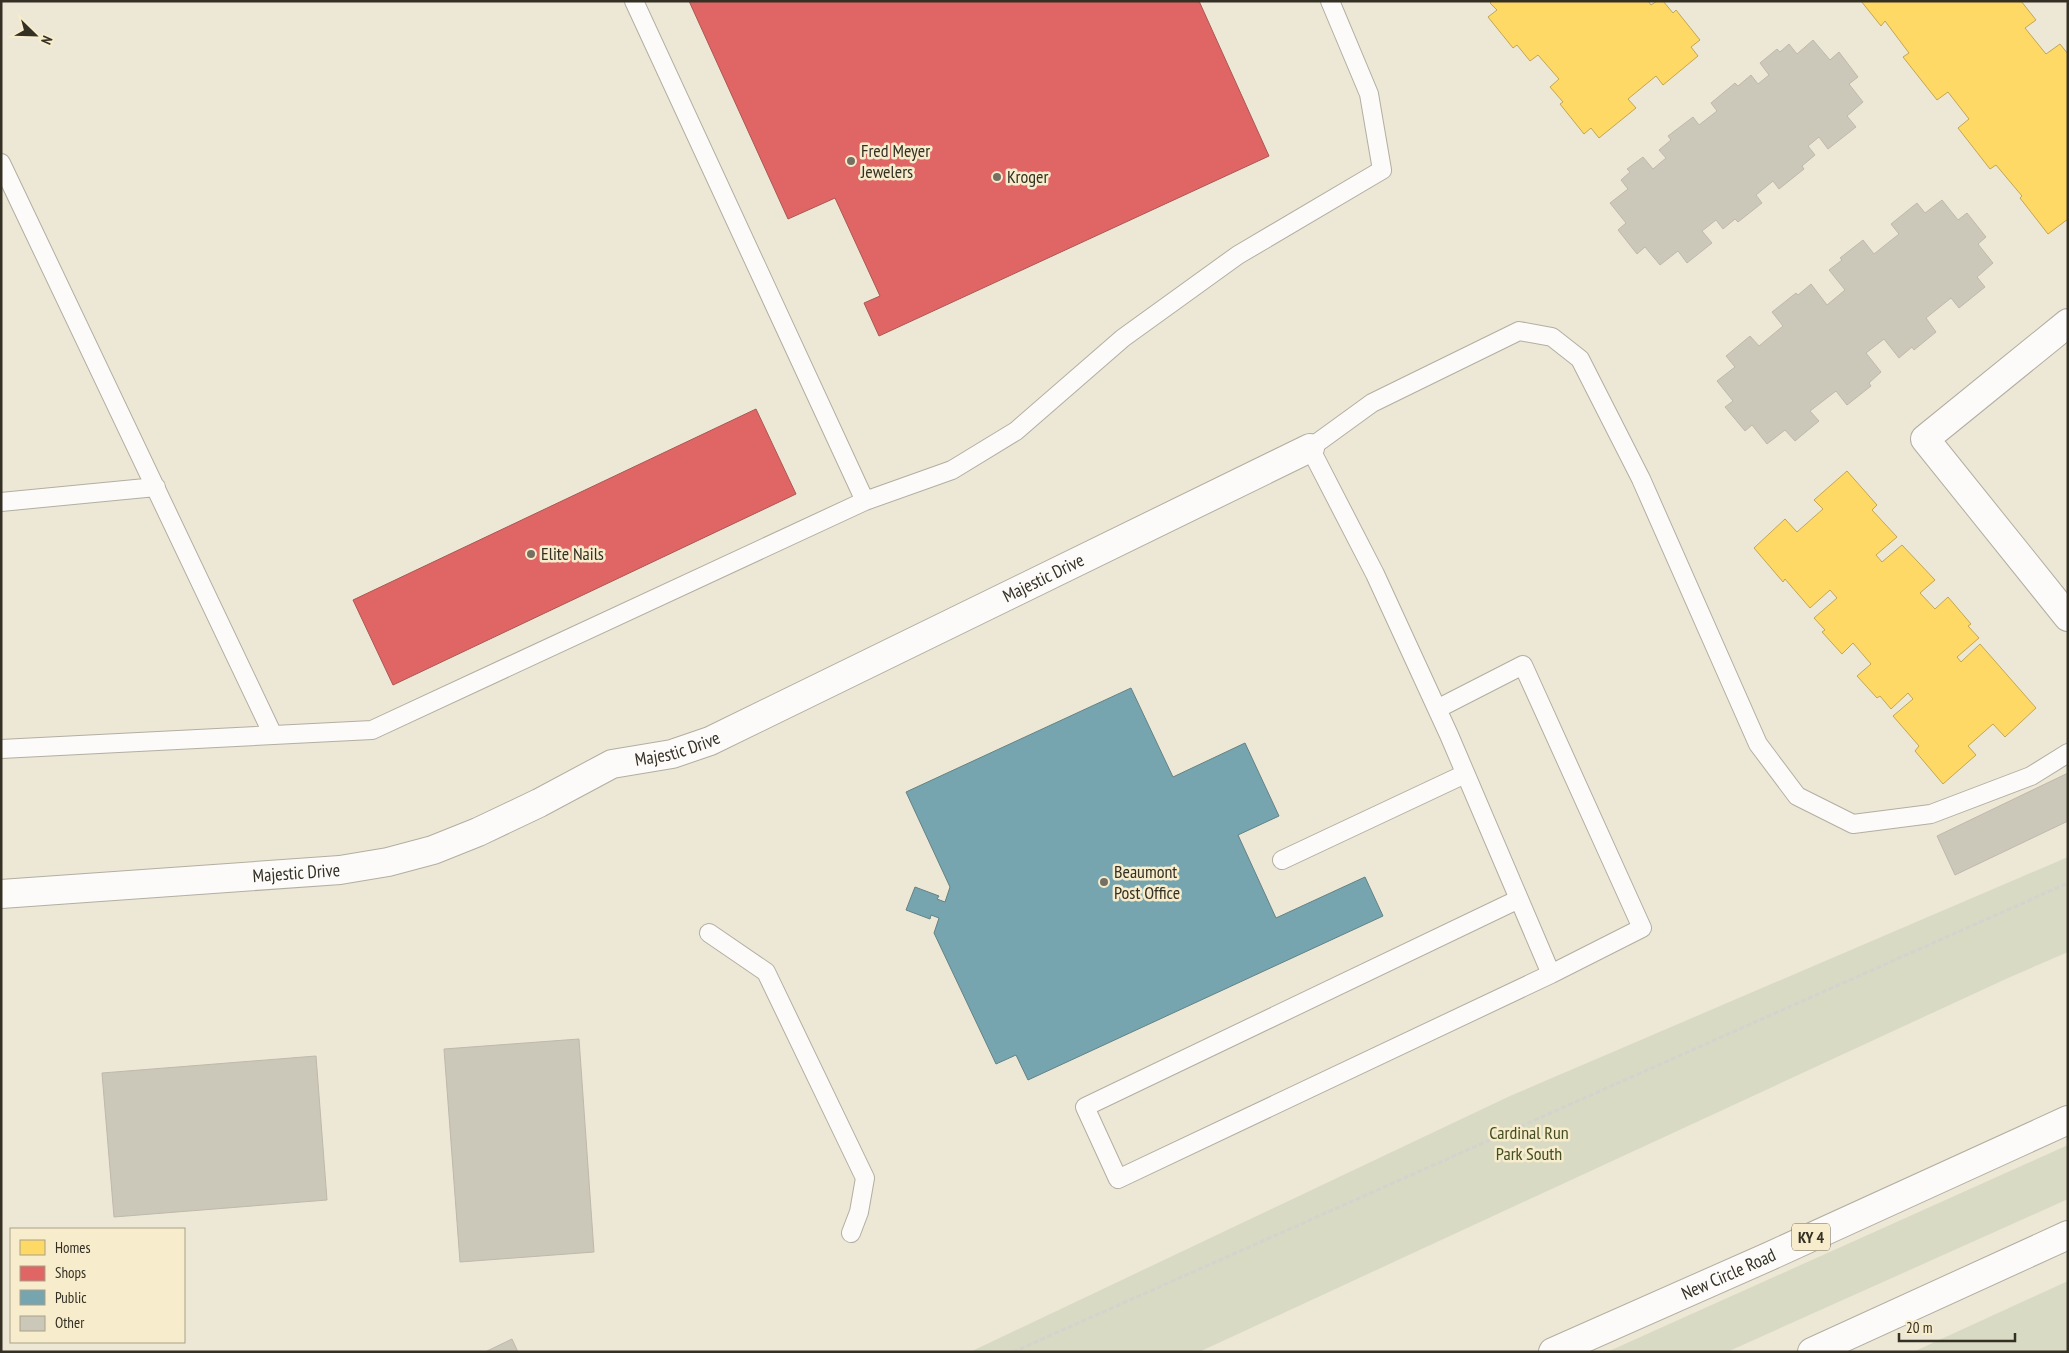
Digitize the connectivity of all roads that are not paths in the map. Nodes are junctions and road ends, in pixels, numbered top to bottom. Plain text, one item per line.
1 (634, 1) edge
2 (1330, 1) edge
3 (1, 162) edge
4 (2068, 323) edge
5 (1310, 448) junction
6 (156, 487) junction
7 (864, 501) junction
8 (1, 502) edge
9 (2068, 617) edge
10 (1436, 709) junction
11 (273, 736) junction
12 (1, 749) edge
13 (2068, 753) edge
14 (1465, 774) junction
15 (1282, 860) dead end
16 (1, 894) edge
17 (1519, 899) junction
18 (709, 933) dead end
19 (1551, 974) junction
20 (2068, 1120) edge
21 (851, 1234) dead end
22 (2068, 1235) edge
23 (1553, 1352) edge
24 (1812, 1352) edge

1 - 7 lane
2 - 7 lane
3 - 6 lane
4 - 9 main road
5 - 10 lane
5 - 13 lane
5 - 16 main road, Majestic Drive
6 - 8 lane
6 - 11 lane
7 - 11 lane
10 - 14 lane
10 - 19 lane
11 - 12 lane
14 - 15 lane
14 - 17 lane
17 - 19 lane
17 - 19 lane
18 - 21 lane
20 - 23 main road, New Circle Road / KY 4
22 - 24 main road

